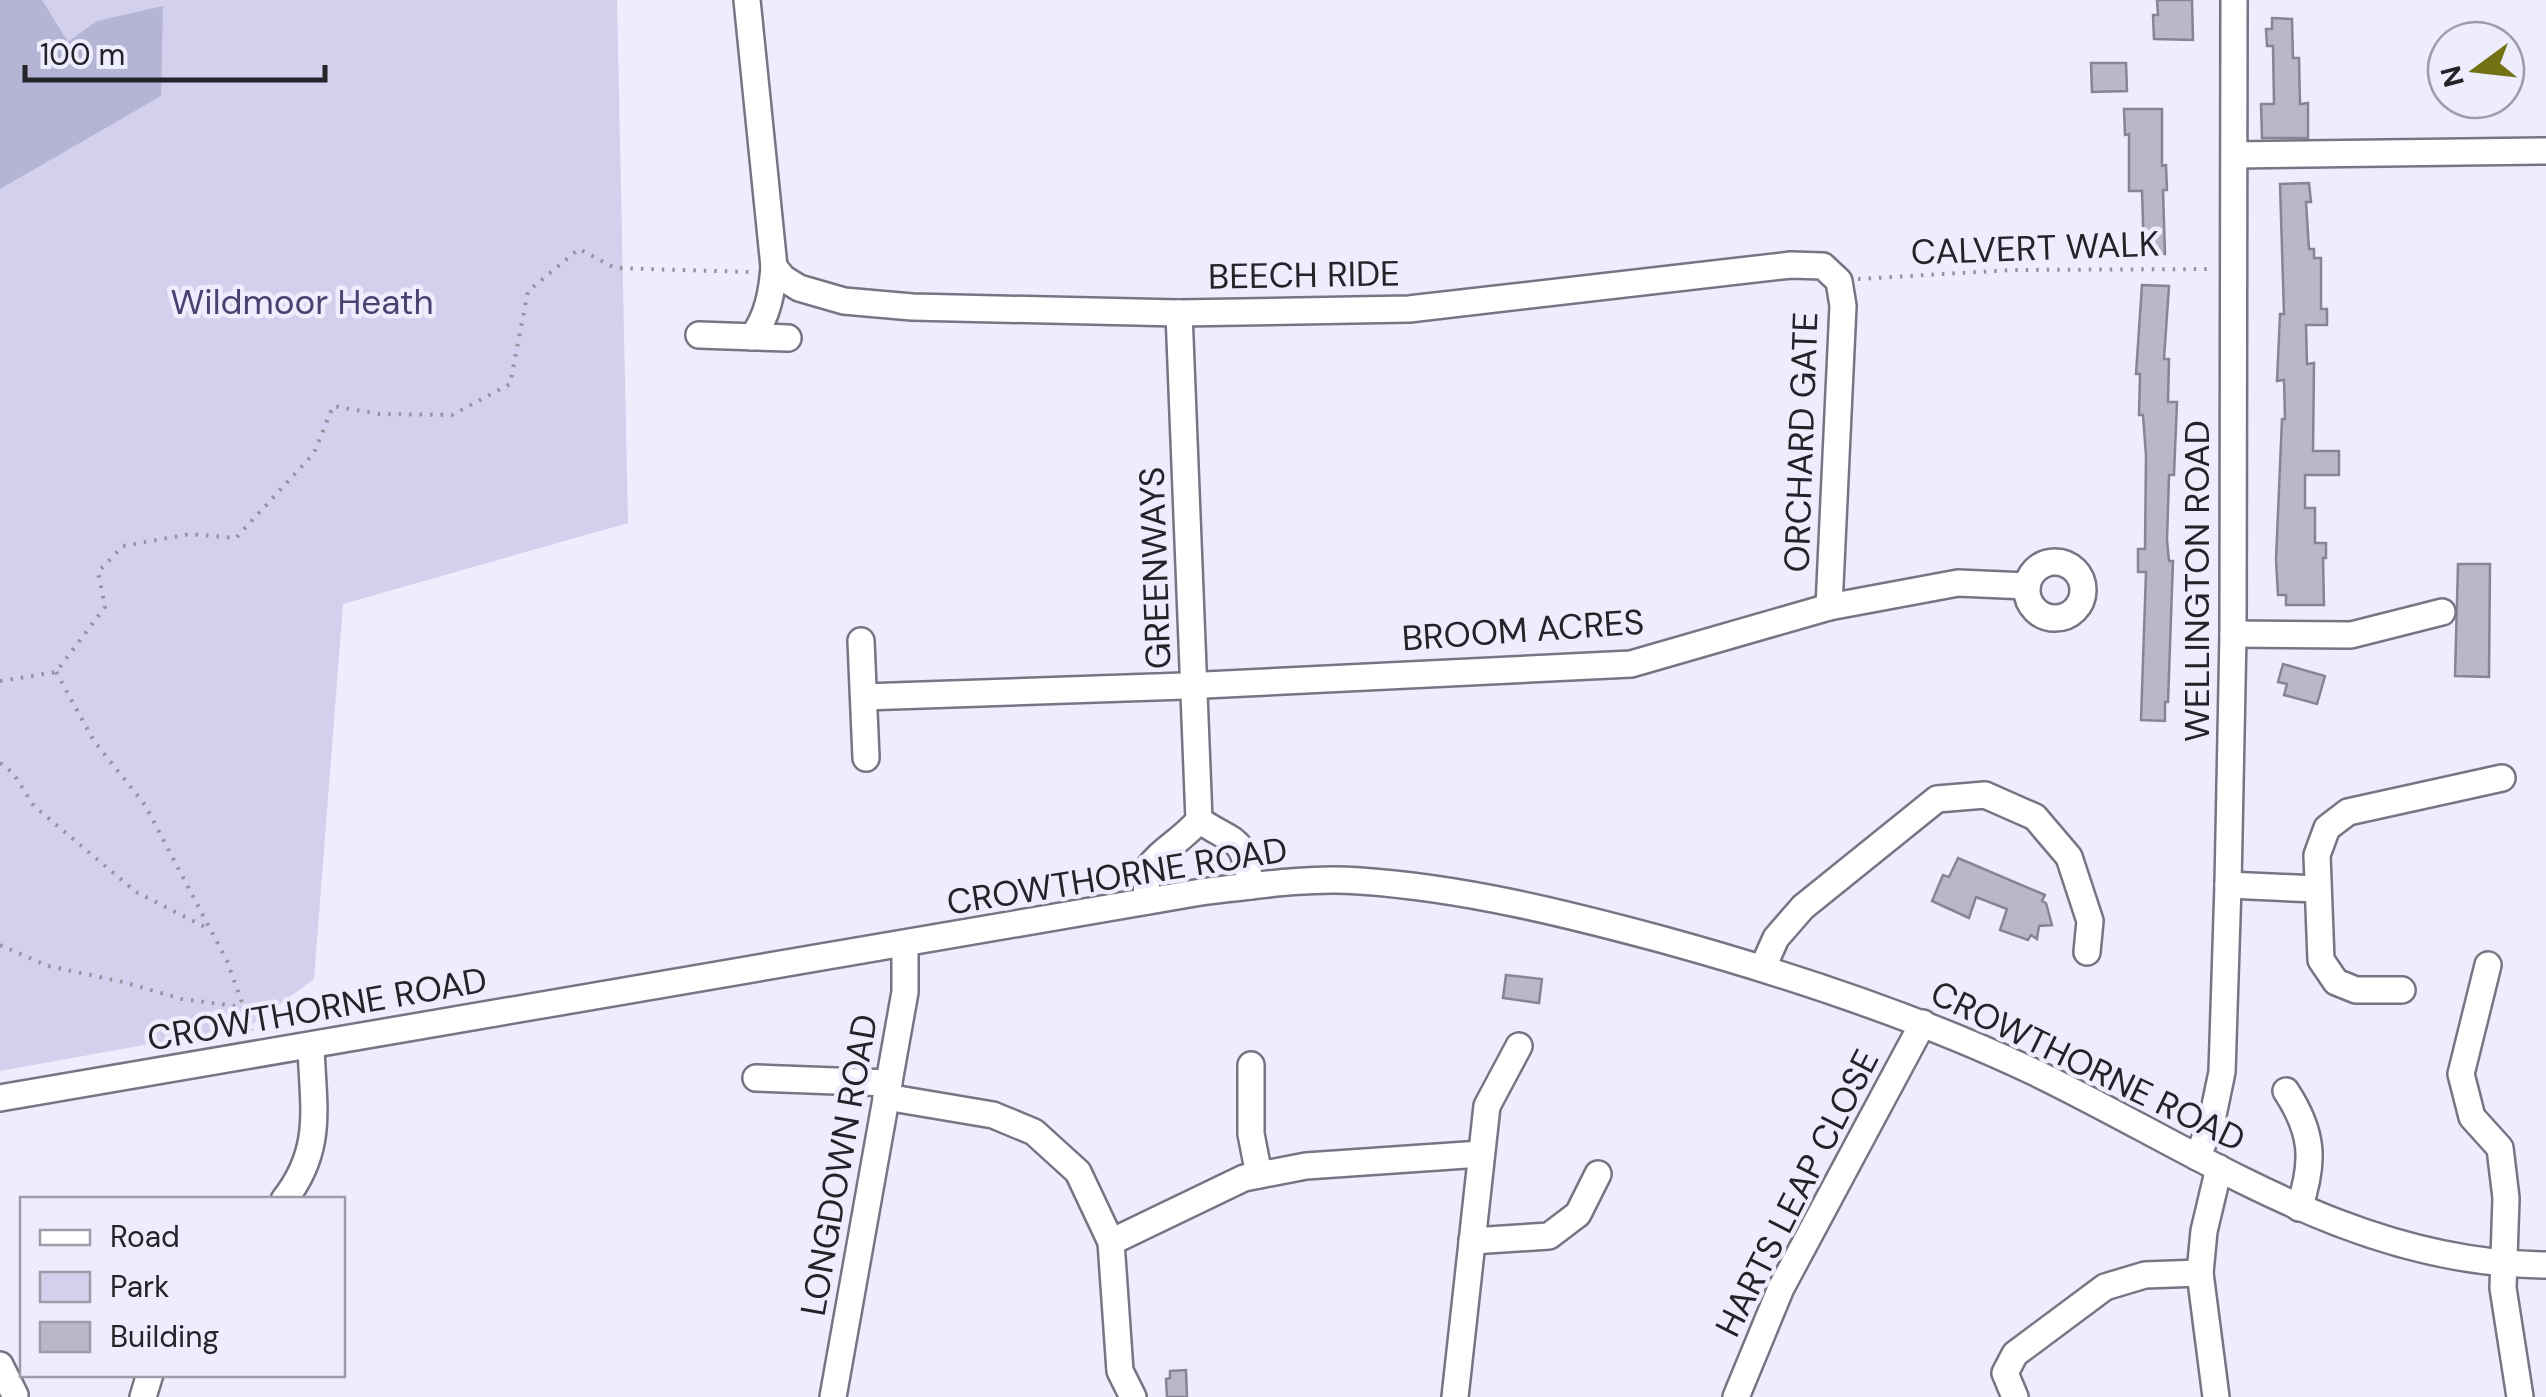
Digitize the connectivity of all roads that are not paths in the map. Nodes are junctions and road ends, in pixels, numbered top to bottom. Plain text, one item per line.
1 (748, 0) edge
2 (2234, 0) edge
3 (2546, 151) edge
4 (2235, 155) junction
5 (774, 266) junction
6 (1839, 280) joint
7 (799, 288) junction
8 (770, 300) junction
9 (1179, 313) junction
10 (699, 335) dead end
11 (752, 337) junction
12 (788, 338) dead end
13 (2028, 586) dead end
14 (1829, 607) junction
15 (2442, 612) dead end
16 (2233, 634) junction
17 (861, 641) dead end
18 (1195, 685) junction
19 (864, 697) junction
20 (866, 758) dead end
21 (2502, 778) dead end
22 (1199, 820) junction
23 (2228, 885) junction
24 (1251, 886) junction
25 (2316, 889) junction
26 (1147, 901) junction
27 (905, 944) junction
28 (2088, 952) dead end
29 (2488, 966) dead end
30 (1762, 967) junction
31 (2402, 990) dead end
32 (1922, 1023) junction
33 (310, 1046) junction
34 (1519, 1046) dead end
35 (1250, 1065) dead end
36 (756, 1078) dead end
37 (888, 1090) junction
38 (2286, 1091) dead end
39 (0, 1098) edge
40 (1481, 1154) junction
41 (2208, 1162) junction
42 (1598, 1174) dead end
43 (1259, 1175) junction
44 (286, 1197) edge
45 (2299, 1208) junction
46 (1472, 1241) junction
47 (1111, 1242) junction
48 (2504, 1265) junction
49 (2546, 1265) edge
50 (2200, 1273) junction
51 (0, 1365) edge
52 (2002, 1380) edge
53 (15, 1396) edge
54 (833, 1397) edge
55 (1133, 1397) edge
56 (1455, 1397) edge
57 (1736, 1397) edge
58 (2216, 1397) edge
59 (2520, 1397) edge

1 - 5 street
2 - 4 street, WELLINGTON ROAD
3 - 4 street
4 - 16 street, WELLINGTON ROAD
5 - 7 street, BEECH RIDE
5 - 8 street
6 - 9 street, BEECH RIDE
6 - 14 street, ORCHARD GATE
7 - 8 street
7 - 9 street, BEECH RIDE
8 - 11 street
9 - 18 street, GREENWAYS
10 - 11 street
11 - 12 street
13 - 14 street, BROOM ACRES
14 - 18 street, BROOM ACRES
15 - 16 street
16 - 23 street, WELLINGTON ROAD
17 - 19 street
18 - 19 street, BROOM ACRES
18 - 22 street, GREENWAYS
19 - 20 street
21 - 25 street
22 - 24 street
22 - 26 street
23 - 25 street
23 - 41 street, WELLINGTON ROAD
24 - 26 street, CROWTHORNE ROAD
24 - 30 street, CROWTHORNE ROAD
25 - 31 street
26 - 27 street, CROWTHORNE ROAD
27 - 33 street, CROWTHORNE ROAD
27 - 37 street, LONGDOWN ROAD
28 - 30 street
29 - 48 street
30 - 32 street, CROWTHORNE ROAD
32 - 41 street, CROWTHORNE ROAD
32 - 57 street, HARTS LEAP CLOSE
33 - 39 street, CROWTHORNE ROAD
33 - 44 street
34 - 40 street
35 - 43 street
36 - 37 street
37 - 47 street
37 - 54 street, LONGDOWN ROAD
38 - 45 street
40 - 43 street
40 - 46 street
41 - 45 street, CROWTHORNE ROAD
41 - 50 street, WELLINGTON ROAD
42 - 46 street
43 - 47 street
45 - 48 street, CROWTHORNE ROAD
46 - 56 street
47 - 55 street
48 - 49 street, CROWTHORNE ROAD
48 - 59 street
50 - 52 street
50 - 58 street, WELLINGTON ROAD
51 - 53 street

